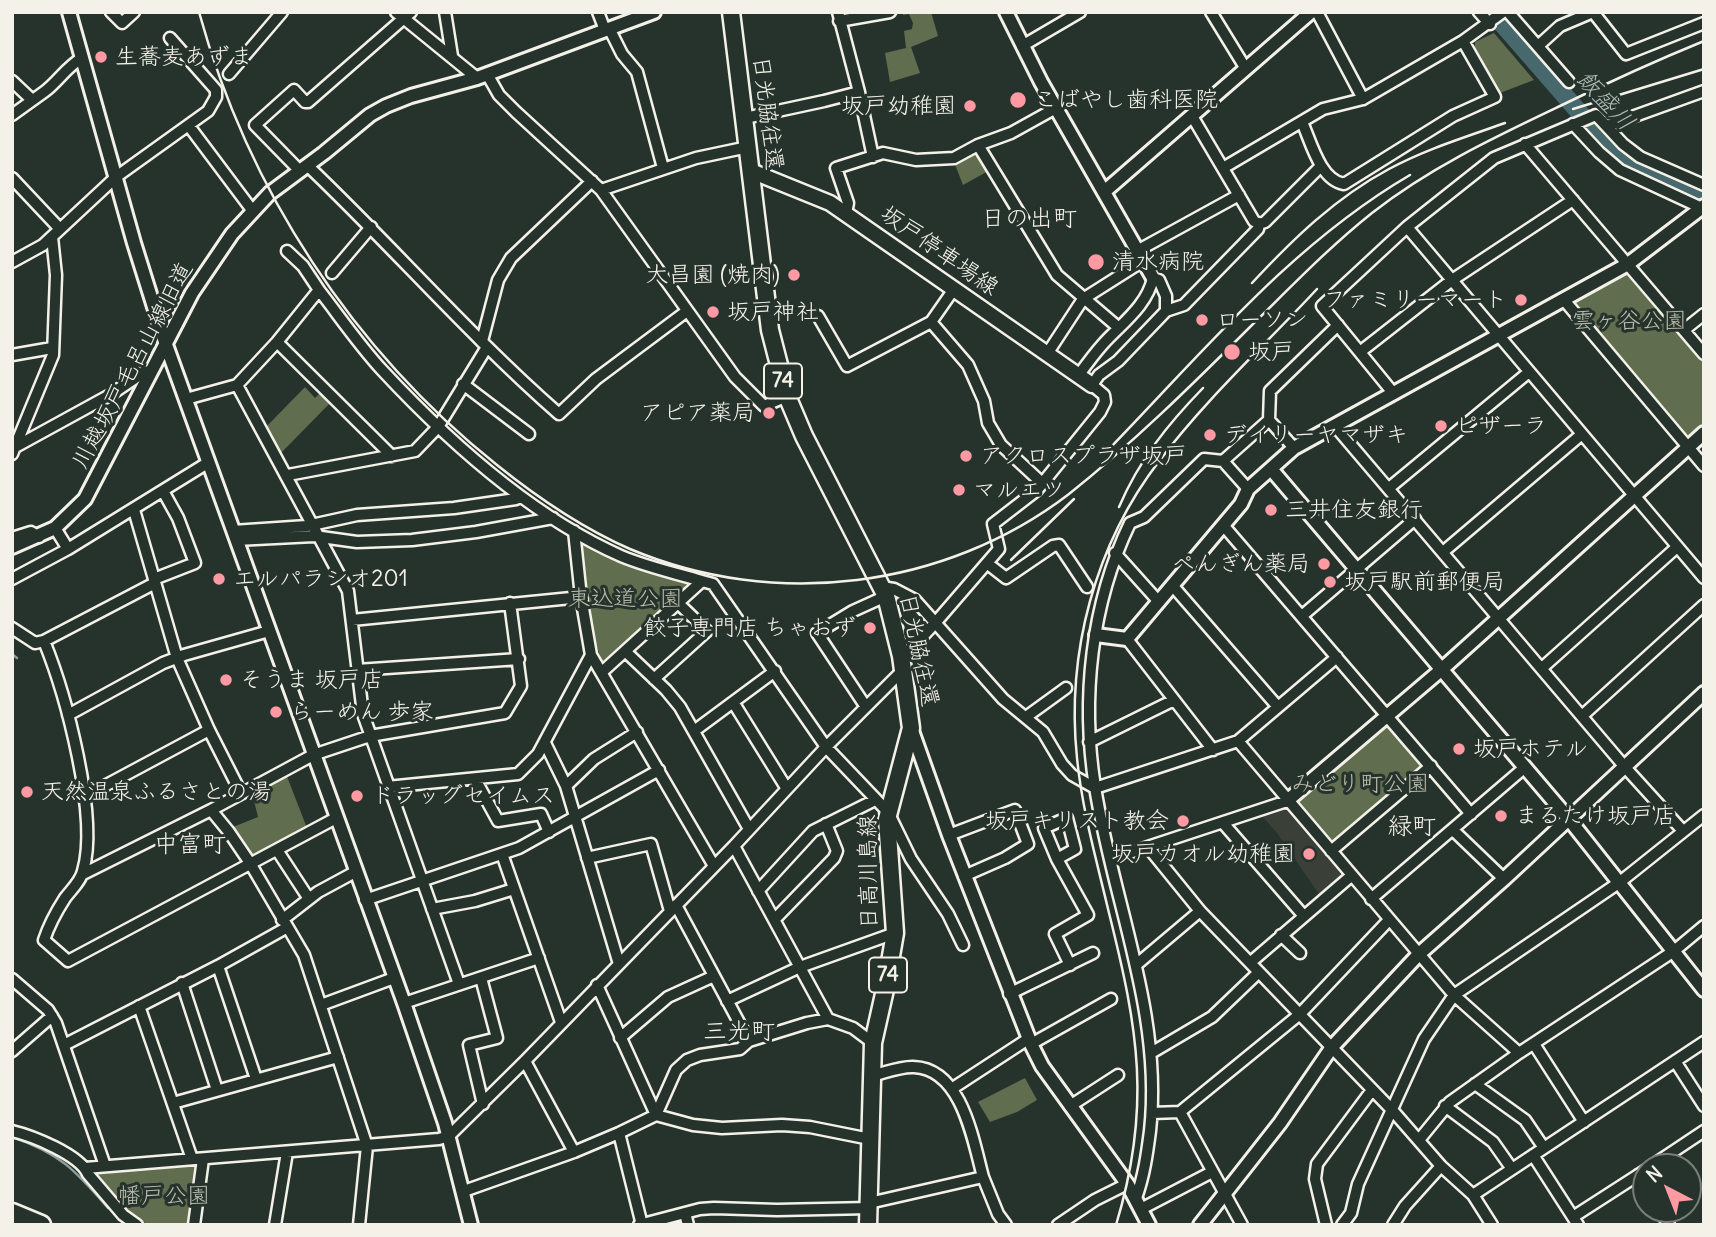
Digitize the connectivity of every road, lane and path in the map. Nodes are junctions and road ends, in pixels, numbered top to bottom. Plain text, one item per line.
1 (69, 12) edge
2 (111, 12) edge
3 (134, 12) edge
4 (282, 12) edge
5 (445, 12) edge
6 (598, 12) edge
7 (654, 12) edge
8 (731, 12) edge
9 (890, 12) edge
10 (1006, 12) edge
11 (1211, 12) edge
12 (1314, 12) edge
13 (1479, 12) edge
14 (1506, 12) edge
15 (1593, 12) edge
16 (1075, 13) edge
17 (404, 15) edge
18 (839, 16) edge
19 (1704, 23) edge
20 (1490, 24) junction
21 (607, 29) junction
22 (170, 38) dead end
23 (1464, 41) junction
24 (1022, 46) junction
25 (1538, 46) junction
26 (452, 56) junction
27 (82, 58) junction
28 (1246, 69) junction
29 (229, 74) dead end
30 (482, 76) junction
31 (12, 81) edge
32 (1569, 82) dead end
33 (1704, 91) edge
34 (859, 92) junction
35 (31, 99) junction
36 (1363, 99) junction
37 (1056, 108) junction
38 (12, 115) edge
39 (1192, 116) junction
40 (745, 118) junction
41 (1302, 122) junction
42 (1576, 123) junction
43 (189, 126) junction
44 (1607, 126) junction
45 (1525, 144) junction
46 (978, 145) junction
47 (748, 147) junction
48 (873, 157) junction
49 (1321, 166) junction
50 (663, 168) junction
51 (1223, 168) junction
52 (304, 169) junction
53 (751, 171) junction
54 (116, 177) junction
55 (12, 178) edge
56 (592, 181) junction
57 (1704, 185) edge
58 (601, 190) junction
59 (1104, 192) junction
60 (1239, 195) junction
61 (1573, 200) junction
62 (1703, 208) edge
63 (252, 210) junction
64 (846, 213) junction
65 (1259, 224) junction
66 (371, 227) junction
67 (1407, 227) junction
68 (56, 233) junction
69 (287, 251) dead end
70 (1140, 256) junction
71 (13, 259) edge
72 (1628, 264) junction
73 (332, 273) dead end
74 (1153, 278) junction
75 (1452, 279) junction
76 (954, 289) junction
77 (319, 290) junction
78 (1083, 299) junction
79 (1564, 300) junction
80 (687, 311) junction
81 (1166, 311) junction
82 (1704, 314) edge
83 (818, 316) dead end
84 (931, 322) junction
85 (1338, 325) junction
86 (1119, 328) junction
87 (1684, 330) junction
88 (1499, 337) junction
89 (165, 342) junction
90 (278, 342) junction
91 (484, 344) junction
92 (1100, 346) junction
93 (52, 348) junction
94 (1360, 352) junction
95 (1046, 354) junction
96 (1704, 354) edge
97 (12, 355) edge
98 (1111, 364) junction
99 (151, 371) junction
100 (1529, 372) junction
101 (1078, 376) junction
102 (237, 384) junction
103 (463, 384) junction
104 (1092, 385) junction
105 (1394, 394) junction
106 (787, 396) junction
107 (186, 399) junction
108 (1269, 420) junction
109 (1335, 426) junction
110 (438, 427) junction
111 (1704, 433) edge
112 (529, 434) dead end
113 (1582, 434) junction
114 (1294, 448) junction
115 (1688, 448) junction
116 (14, 450) edge
117 (392, 456) junction
118 (1223, 461) junction
119 (209, 462) junction
120 (1704, 466) edge
121 (1270, 469) junction
122 (288, 475) junction
123 (1042, 483) junction
124 (1389, 488) junction
125 (1248, 489) junction
126 (163, 491) junction
127 (1634, 495) junction
128 (520, 496) junction
129 (134, 510) junction
130 (552, 518) junction
131 (1415, 519) junction
132 (1223, 524) junction
133 (313, 525) junction
134 (55, 528) junction
135 (574, 531) junction
136 (235, 536) junction
137 (320, 536) junction
138 (39, 537) junction
139 (12, 538) edge
140 (12, 547) edge
141 (1677, 547) junction
142 (68, 549) junction
143 (1115, 552) junction
144 (1443, 552) junction
145 (988, 564) junction
146 (1356, 570) junction
147 (1704, 578) edge
148 (12, 579) edge
149 (155, 581) junction
150 (702, 581) junction
151 (1172, 585) junction
152 (1087, 587) dead end
153 (884, 592) junction
154 (581, 597) junction
155 (1159, 602) junction
156 (510, 603) junction
157 (678, 603) junction
158 (1704, 604) edge
159 (1303, 615) junction
160 (1499, 618) junction
161 (352, 620) junction
162 (936, 622) junction
163 (12, 628) edge
164 (269, 631) junction
165 (1096, 635) junction
166 (1127, 639) junction
167 (44, 641) junction
168 (625, 652) junction
169 (592, 655) junction
170 (1337, 657) junction
171 (177, 658) junction
172 (519, 659) junction
173 (902, 663) junction
174 (1542, 668) junction
175 (357, 670) junction
176 (1441, 670) junction
177 (775, 671) junction
178 (602, 672) junction
179 (654, 679) junction
180 (1066, 688) dead end
181 (1704, 693) edge
182 (1174, 700) junction
183 (733, 702) junction
184 (866, 706) junction
185 (1278, 707) junction
186 (68, 715) junction
187 (1388, 716) junction
188 (1582, 716) junction
189 (1026, 717) junction
190 (911, 728) junction
191 (209, 730) junction
192 (694, 731) junction
193 (637, 732) junction
194 (370, 736) junction
195 (1238, 741) junction
196 (1089, 742) junction
197 (545, 743) junction
198 (826, 747) junction
199 (1213, 750) junction
200 (313, 755) junction
201 (1431, 766) junction
202 (1624, 766) junction
203 (1524, 768) junction
204 (659, 770) junction
205 (475, 779) junction
206 (566, 786) junction
207 (387, 787) junction
208 (1095, 788) junction
209 (787, 789) junction
210 (242, 793) junction
211 (84, 797) junction
212 (875, 800) junction
213 (1287, 801) junction
214 (211, 810) junction
215 (888, 811) junction
216 (1471, 814) junction
217 (1704, 815) edge
218 (576, 816) junction
219 (336, 818) junction
220 (1568, 818) junction
221 (1223, 823) junction
222 (826, 824) junction
223 (749, 829) junction
224 (1453, 831) junction
225 (1683, 831) junction
226 (549, 832) junction
227 (949, 835) junction
228 (734, 846) junction
229 (1148, 847) junction
230 (277, 849) junction
231 (1331, 851) junction
232 (502, 854) junction
233 (587, 858) junction
234 (1057, 859) dead end
235 (1111, 859) junction
236 (250, 863) junction
237 (714, 866) junction
238 (355, 872) junction
239 (83, 874) junction
240 (964, 876) junction
241 (1351, 876) junction
242 (1504, 879) junction
243 (422, 881) junction
244 (1620, 882) junction
245 (514, 889) junction
246 (758, 891) junction
247 (309, 899) junction
248 (1371, 899) junction
249 (365, 900) junction
250 (673, 908) junction
251 (432, 909) junction
252 (1200, 911) junction
253 (1303, 915) junction
254 (775, 919) junction
255 (1389, 920) junction
256 (284, 924) junction
257 (1704, 926) edge
258 (895, 933) junction
259 (1281, 935) junction
260 (963, 945) dead end
261 (1674, 951) junction
262 (1093, 953) dead end
263 (1300, 953) dead end
264 (1419, 954) junction
265 (539, 958) junction
266 (1251, 962) junction
267 (619, 964) junction
268 (1070, 965) junction
269 (1136, 965) junction
270 (218, 966) junction
271 (800, 967) junction
272 (1259, 972) junction
273 (714, 976) junction
274 (394, 978) junction
275 (481, 978) junction
276 (12, 979) edge
277 (182, 983) junction
278 (459, 984) junction
279 (597, 985) junction
280 (1704, 989) edge
281 (1009, 994) junction
282 (1454, 995) junction
283 (1111, 999) dead end
284 (727, 1001) junction
285 (404, 1003) junction
286 (321, 1005) junction
287 (139, 1006) junction
288 (1300, 1014) junction
289 (52, 1016) junction
290 (828, 1019) junction
291 (562, 1022) junction
292 (621, 1038) junction
293 (749, 1041) junction
294 (1030, 1041) junction
295 (1704, 1042) edge
296 (873, 1043) junction
297 (1534, 1044) junction
298 (64, 1045) junction
299 (1332, 1047) junction
300 (12, 1051) edge
301 (1151, 1053) junction
302 (1519, 1053) junction
303 (338, 1057) junction
304 (525, 1061) junction
305 (1675, 1061) junction
306 (1118, 1075) dead end
307 (871, 1076) junction
308 (256, 1079) junction
309 (1475, 1084) junction
310 (953, 1088) junction
311 (217, 1090) junction
312 (1372, 1090) junction
313 (173, 1103) junction
314 (483, 1104) junction
315 (1070, 1105) junction
316 (1445, 1106) junction
317 (1704, 1106) edge
318 (1393, 1111) junction
319 (1180, 1112) junction
320 (1152, 1113) junction
321 (656, 1115) junction
322 (1584, 1122) junction
323 (12, 1130) edge
324 (1704, 1131) edge
325 (620, 1133) junction
326 (449, 1136) junction
327 (870, 1139) junction
328 (1419, 1140) junction
329 (367, 1146) junction
330 (1544, 1148) junction
331 (287, 1152) junction
332 (574, 1152) junction
333 (1672, 1153) edge
334 (1533, 1155) junction
335 (192, 1159) junction
336 (203, 1159) junction
337 (105, 1166) junction
338 (1441, 1166) junction
339 (85, 1167) junction
340 (1512, 1169) junction
341 (1212, 1172) junction
342 (983, 1177) junction
343 (1632, 1180) edge
344 (1127, 1184) junction
345 (464, 1191) junction
346 (1224, 1194) junction
347 (1473, 1195) junction
348 (1139, 1203) junction
349 (869, 1205) junction
350 (12, 1213) edge
351 (685, 1213) junction
352 (1576, 1221) edge
353 (41, 1225) edge
354 (137, 1225) edge
355 (194, 1225) edge
356 (275, 1225) edge
357 (359, 1225) edge
358 (471, 1225) edge
359 (641, 1225) edge
360 (688, 1225) edge
361 (868, 1225) edge
362 (1006, 1225) edge
363 (1058, 1225) edge
364 (1149, 1225) edge
365 (1200, 1225) edge
366 (1241, 1225) edge
367 (1326, 1225) edge
368 (1342, 1225) edge
369 (1392, 1225) edge
370 (1492, 1225) edge

1 - 27 street
2 - 3 street
4 - 29 street
5 - 26 street
6 - 21 street
7 - 21 street, 川越坂戸毛呂山線旧道
8 - 40 main road, 日光脇往還 / 74
9 - 18 street
10 - 24 street
11 - 28 street
12 - 28 street
12 - 36 street
13 - 20 street
14 - 20 street
14 - 25 street
15 - 19 street
15 - 25 street
16 - 24 street
17 - 26 street
17 - 52 street
18 - 34 street
20 - 23 street
21 - 30 street, 川越坂戸毛呂山線旧道
21 - 50 street
22 - 43 street
23 - 36 street
23 - 49 street
24 - 37 street
25 - 32 street
26 - 30 street
27 - 35 street
27 - 54 street
28 - 39 street
30 - 52 street, 川越坂戸毛呂山線旧道
30 - 56 street
31 - 35 street
33 - 44 street
34 - 40 street
34 - 48 street
35 - 38 street
36 - 41 street
37 - 46 street
37 - 59 street
39 - 51 street
39 - 59 street
40 - 47 main road, 日光脇往還 / 74
41 - 49 street
41 - 51 street
42 - 44 street
42 - 45 street
42 - 62 street
43 - 54 street
43 - 63 street
44 - 57 street
45 - 61 street
45 - 67 street
46 - 48 street
46 - 78 street
47 - 50 street
47 - 53 main road, 日光脇往還 / 74
48 - 64 street
49 - 65 street
50 - 58 street
51 - 60 street
52 - 63 street, 川越坂戸毛呂山線旧道
52 - 66 street
53 - 64 main road, 坂戸停車場線
53 - 106 main road, 日光脇往還 / 74
54 - 68 street
54 - 89 street
55 - 68 street
56 - 58 street
56 - 91 street
58 - 80 street
59 - 70 street
60 - 65 street
60 - 70 street
61 - 72 street
61 - 75 street
62 - 72 street
63 - 89 street, 川越坂戸毛呂山線旧道
64 - 76 main road, 坂戸停車場線
65 - 81 street
66 - 73 street
66 - 91 street
67 - 75 street
67 - 85 street
68 - 71 street
68 - 93 street
69 - 77 street
70 - 74 street
70 - 78 street
72 - 79 street
72 - 87 street
74 - 81 street
74 - 86 street
75 - 88 street
75 - 94 street
76 - 84 street
76 - 95 main road, 坂戸停車場線
77 - 90 street
77 - 110 street
78 - 86 street
78 - 95 street
79 - 88 street
79 - 115 street
80 - 91 street
80 - 106 street
81 - 98 street
82 - 87 street
83 - 84 street
84 - 123 street
85 - 94 street
85 - 108 street
86 - 92 street
87 - 96 street
88 - 100 street
88 - 105 street
89 - 99 street, 川越坂戸毛呂山線旧道
89 - 107 street
90 - 102 street
90 - 117 street
91 - 103 street
92 - 98 street
92 - 101 street
93 - 97 street
93 - 116 street
94 - 105 street
95 - 101 main road, 坂戸停車場線
98 - 104 street
99 - 116 street
99 - 134 street, 川越坂戸毛呂山線旧道
100 - 113 street
100 - 124 street
101 - 104 main road, 坂戸停車場線
102 - 107 street
102 - 122 street
103 - 110 street
103 - 112 street
104 - 123 street
105 - 109 street
106 - 153 main road, 日光脇往還 / 74
107 - 119 street
108 - 114 street
108 - 118 street
109 - 114 street
109 - 124 street
110 - 117 street
110 - 128 street
111 - 115 street
113 - 127 street
113 - 144 street
114 - 121 street
115 - 120 street
115 - 127 street
117 - 122 street
118 - 125 street
118 - 143 street
119 - 126 street
119 - 136 street
121 - 125 street
121 - 146 street
122 - 133 street
123 - 145 street
124 - 131 street
125 - 132 street
126 - 129 street
126 - 149 street
127 - 141 street
127 - 160 street
128 - 130 street
128 - 133 street
129 - 142 street
129 - 149 street
130 - 135 street
130 - 137 street
131 - 144 street
131 - 146 street
132 - 151 street
132 - 159 street
133 - 136 street
133 - 137 street
134 - 138 street, 川越坂戸毛呂山線旧道
134 - 142 street
135 - 150 street
135 - 154 street
136 - 137 street
136 - 164 street
137 - 161 street
138 - 139 street
138 - 140 street, 川越坂戸毛呂山線旧道
141 - 147 street
141 - 174 street
142 - 148 street
143 - 155 street
143 - 165 street
144 - 160 street
145 - 152 street
145 - 162 street
146 - 159 street
146 - 176 street
149 - 167 street
149 - 171 street
150 - 157 street
150 - 177 street
151 - 155 street
151 - 185 street
153 - 162 street
153 - 173 main road, 日光脇往還 / 74
153 - 184 street
154 - 156 street
154 - 169 street
155 - 166 street
156 - 161 street
156 - 172 street
157 - 168 street
157 - 179 street
158 - 188 street
159 - 170 street
160 - 174 street
160 - 176 street
161 - 175 street
162 - 173 street
162 - 189 street
163 - 167 street
164 - 171 street
164 - 200 street
165 - 166 street
165 - 196 street
166 - 182 street
167 - 186 street
168 - 178 street
168 - 179 street
169 - 178 street
169 - 197 street
170 - 185 street
170 - 187 street
171 - 186 street
171 - 191 street
172 - 175 street
172 - 194 street
173 - 184 street
173 - 190 main road, 日光脇往還 / 74
174 - 188 street
175 - 194 street
176 - 187 street
176 - 203 street
177 - 183 street
177 - 198 street
178 - 193 street
179 - 192 street
180 - 189 street
181 - 202 street
182 - 196 street
182 - 199 street
183 - 192 street
183 - 209 street
184 - 198 street
185 - 195 street
186 - 211 street
187 - 201 street
187 - 213 street
188 - 202 street
189 - 208 street
190 - 215 main road, 日高川島線 / 74
190 - 227 street, 日光脇往還
191 - 210 street
191 - 211 street
192 - 223 street
193 - 204 street
193 - 206 street
194 - 200 street
194 - 207 street
195 - 199 street
195 - 213 street
196 - 208 street
197 - 205 street
197 - 206 street
198 - 209 street
198 - 212 street
199 - 208 street
200 - 210 street
200 - 219 street
201 - 216 street
201 - 231 street
202 - 220 street
202 - 225 street
203 - 216 street
203 - 220 street
204 - 218 street
204 - 237 street
205 - 207 street
205 - 226 street
206 - 218 street
207 - 243 street
208 - 235 street
209 - 223 street
210 - 214 street
211 - 239 street
212 - 215 street
212 - 222 street
213 - 221 street
213 - 231 street
214 - 236 street
214 - 239 street
215 - 258 main road, 日高川島線 / 74
215 - 260 street
216 - 224 street
217 - 225 street
218 - 226 street
218 - 233 street
219 - 230 street
219 - 238 street
220 - 242 street
220 - 244 street
221 - 229 street
221 - 253 street
222 - 246 street
222 - 254 street
223 - 228 street
224 - 242 street
224 - 248 street
225 - 244 street
226 - 232 street
227 - 240 street, 日光脇往還
227 - 240 street
228 - 237 street
228 - 246 street
229 - 235 street
229 - 252 street
230 - 236 street
230 - 247 street
231 - 241 street
232 - 243 street
232 - 245 street
233 - 250 street
233 - 267 street
234 - 268 street
235 - 269 street
236 - 239 street
236 - 256 street
237 - 250 street
238 - 247 street
238 - 249 street
240 - 281 street, 日光脇往還
241 - 248 street
241 - 253 street
242 - 264 street
243 - 249 street
243 - 251 street
244 - 261 street
244 - 282 street
245 - 251 street
245 - 265 street
246 - 254 street
247 - 256 street
248 - 255 street
249 - 274 street
250 - 267 street
250 - 273 street
251 - 278 street
252 - 266 street
252 - 269 street
253 - 259 street
254 - 271 street
255 - 264 street
255 - 288 street
256 - 270 street
256 - 286 street
257 - 261 street
258 - 271 street
258 - 296 main road, 日高川島線 / 74
259 - 263 street
259 - 266 street
261 - 280 street
261 - 297 street
262 - 268 street
264 - 282 street
264 - 299 street
265 - 275 street
265 - 291 street
266 - 272 street
267 - 279 street
268 - 281 street
269 - 301 street
270 - 277 street
270 - 308 street
271 - 284 street
271 - 290 street
272 - 288 street
272 - 301 street
273 - 284 street
273 - 292 street
274 - 285 street
274 - 286 street
275 - 278 street
275 - 314 street
276 - 289 street
277 - 287 street
277 - 311 street
278 - 285 street
279 - 291 street
279 - 292 street
281 - 294 street, 日光脇往還
282 - 302 street
282 - 318 street
283 - 294 street
284 - 293 street
285 - 326 street
286 - 303 street
287 - 298 street
287 - 313 street
288 - 299 street
288 - 319 street
289 - 298 street
289 - 300 street
290 - 293 street
290 - 296 street
291 - 304 street
292 - 321 street
293 - 321 street
294 - 310 street
294 - 315 street, 日光脇往還
295 - 305 street
296 - 307 main road, 日高川島線 / 74
297 - 302 street
297 - 322 street
298 - 337 street
299 - 312 street
299 - 346 street
301 - 320 street
302 - 309 street
303 - 308 street
303 - 329 street
304 - 314 street
304 - 332 street
305 - 317 street
305 - 322 street
306 - 315 street
307 - 310 street
307 - 327 main road, 日高川島線 / 74
308 - 311 street
309 - 316 street
309 - 330 street
310 - 342 street
311 - 313 street
312 - 318 street
312 - 367 street
313 - 335 street
314 - 326 street
315 - 344 street, 日光脇往還
316 - 328 street
316 - 340 street
318 - 328 street
318 - 368 street
319 - 320 street
319 - 341 street
320 - 348 street
321 - 325 street
321 - 327 street
322 - 330 street
323 - 339 street
324 - 333 street
325 - 332 street
325 - 359 street
326 - 329 street
326 - 345 street
327 - 349 main road, 日高川島線 / 74
328 - 338 street
329 - 331 street
329 - 357 street
330 - 334 street
331 - 336 street
331 - 356 street
332 - 345 street
334 - 340 street
334 - 352 street
335 - 336 street
335 - 337 street
336 - 355 street
337 - 339 street
338 - 347 street
338 - 369 street
339 - 354 street
340 - 347 street
341 - 346 street
341 - 348 street
342 - 349 street
342 - 362 street
343 - 352 street
344 - 348 street, 日光脇往還
344 - 363 street
345 - 358 street
346 - 365 street
346 - 366 street
347 - 370 street
348 - 364 street, 日光脇往還
349 - 351 street
349 - 361 main road, 日高川島線 / 74
350 - 353 highway
351 - 359 street
351 - 360 street

